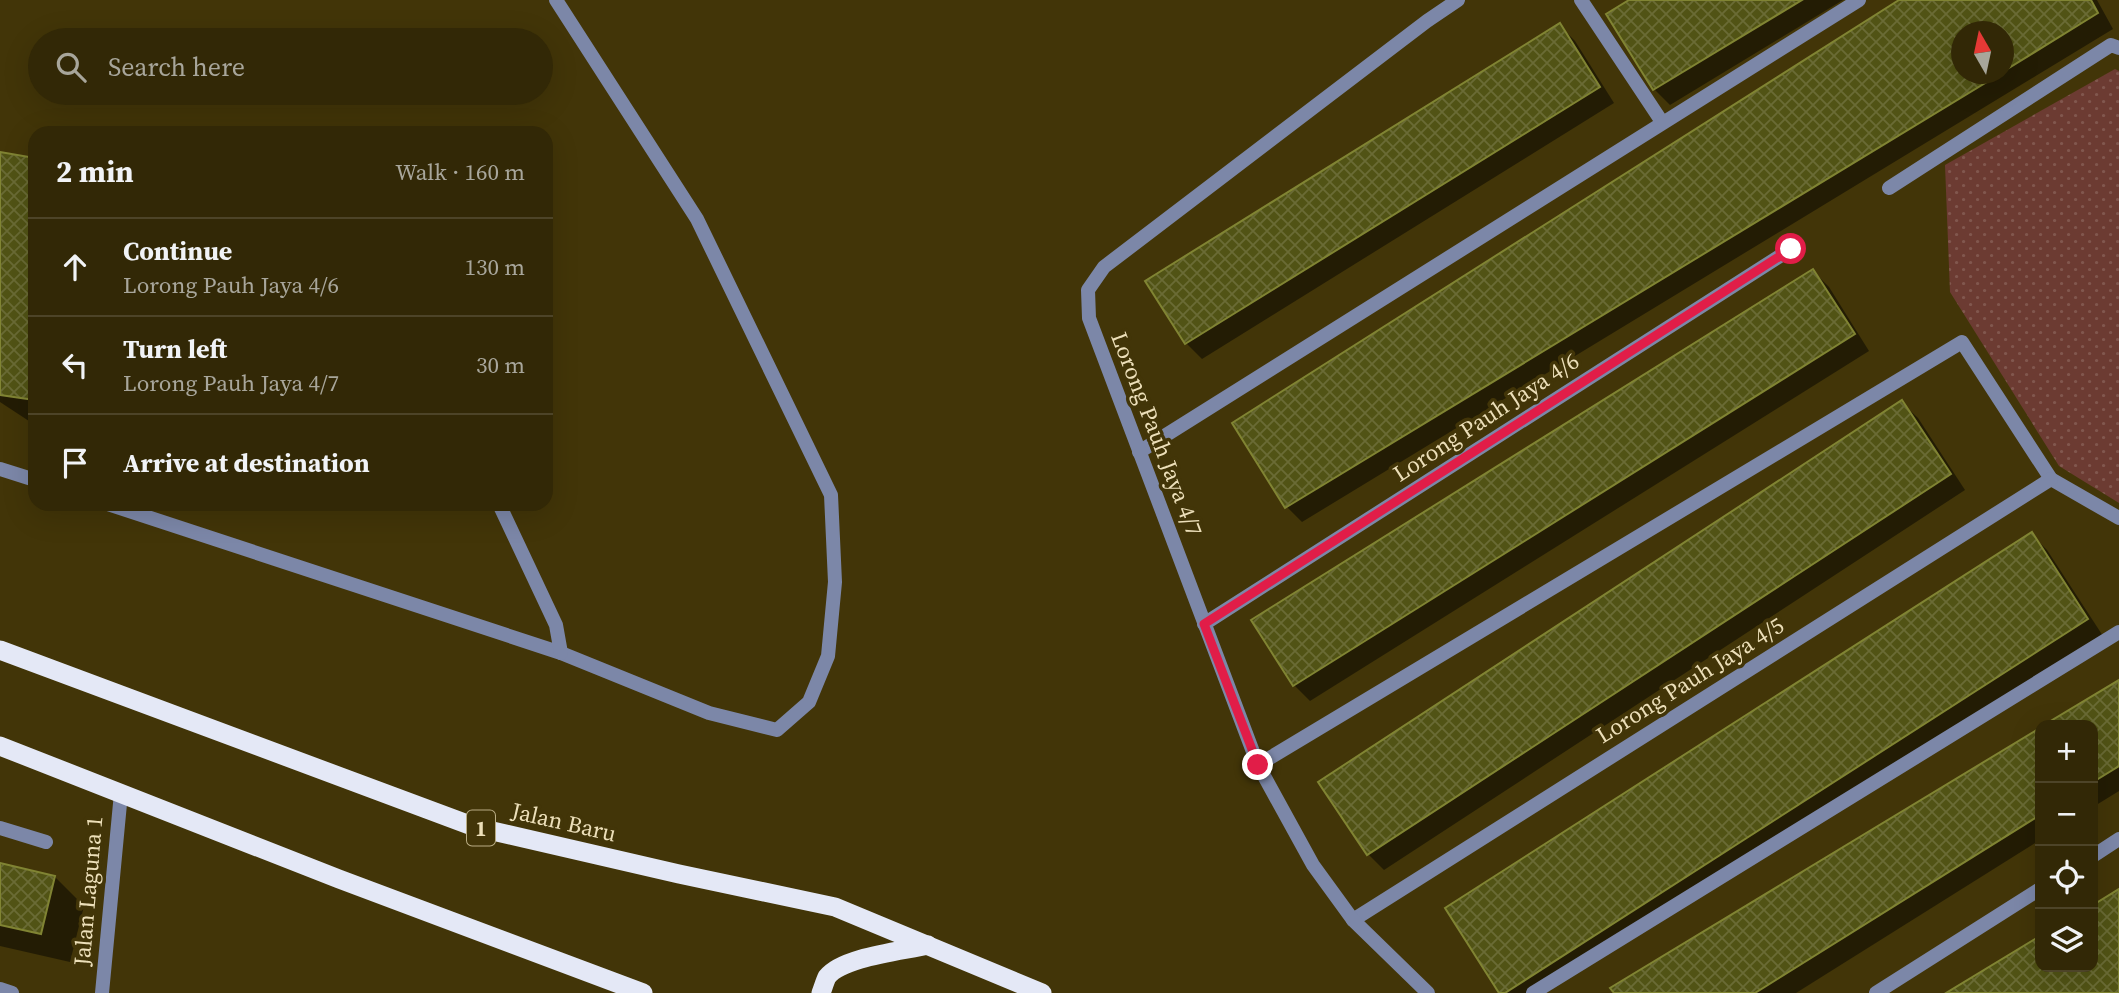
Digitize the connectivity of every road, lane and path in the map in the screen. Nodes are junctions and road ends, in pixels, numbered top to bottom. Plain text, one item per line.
1 (556, 0) edge
2 (1458, 0) edge
3 (1581, 0) edge
4 (1859, 0) edge
5 (2119, 48) edge
6 (1662, 122) junction
7 (1889, 188) dead end
8 (1791, 249) dead end
9 (1139, 452) junction
10 (0, 468) edge
11 (28, 478) edge
12 (2052, 479) junction
13 (129, 511) edge
14 (502, 511) edge
15 (2119, 518) edge
16 (1204, 624) junction
17 (2119, 632) edge
18 (0, 650) edge
19 (561, 653) junction
20 (0, 746) edge
21 (1258, 765) junction
22 (121, 793) junction
23 (0, 828) edge
24 (2119, 839) edge
25 (46, 842) dead end
26 (2098, 853) edge
27 (2035, 892) edge
28 (1353, 920) junction
29 (928, 945) junction
30 (611, 986) edge
31 (0, 989) edge
32 (12, 993) edge
33 (102, 993) edge
34 (643, 993) edge
35 (821, 993) edge
36 (1042, 993) edge
37 (1428, 993) edge
38 (1533, 993) edge
39 (1876, 993) edge

1 - 19 street
2 - 9 street, Lorong Pauh Jaya 4/7
3 - 6 street
4 - 6 street
5 - 7 street
6 - 9 street
8 - 16 street, Lorong Pauh Jaya 4/6
9 - 16 street, Lorong Pauh Jaya 4/7
10 - 11 street
12 - 15 street
12 - 21 street
12 - 28 street, Lorong Pauh Jaya 4/5
13 - 19 street
14 - 19 street
16 - 21 street, Lorong Pauh Jaya 4/7
17 - 38 street
18 - 29 highway, Jalan Baru / 1
20 - 22 highway
21 - 28 street, Lorong Pauh Jaya 4/7
22 - 30 highway
22 - 33 street, Jalan Laguna 1
23 - 25 street
24 - 26 street
27 - 39 street
28 - 37 street, Lorong Pauh Jaya 4/7
29 - 35 highway
29 - 36 highway, Jalan Baru / 1
30 - 34 highway
31 - 32 street

